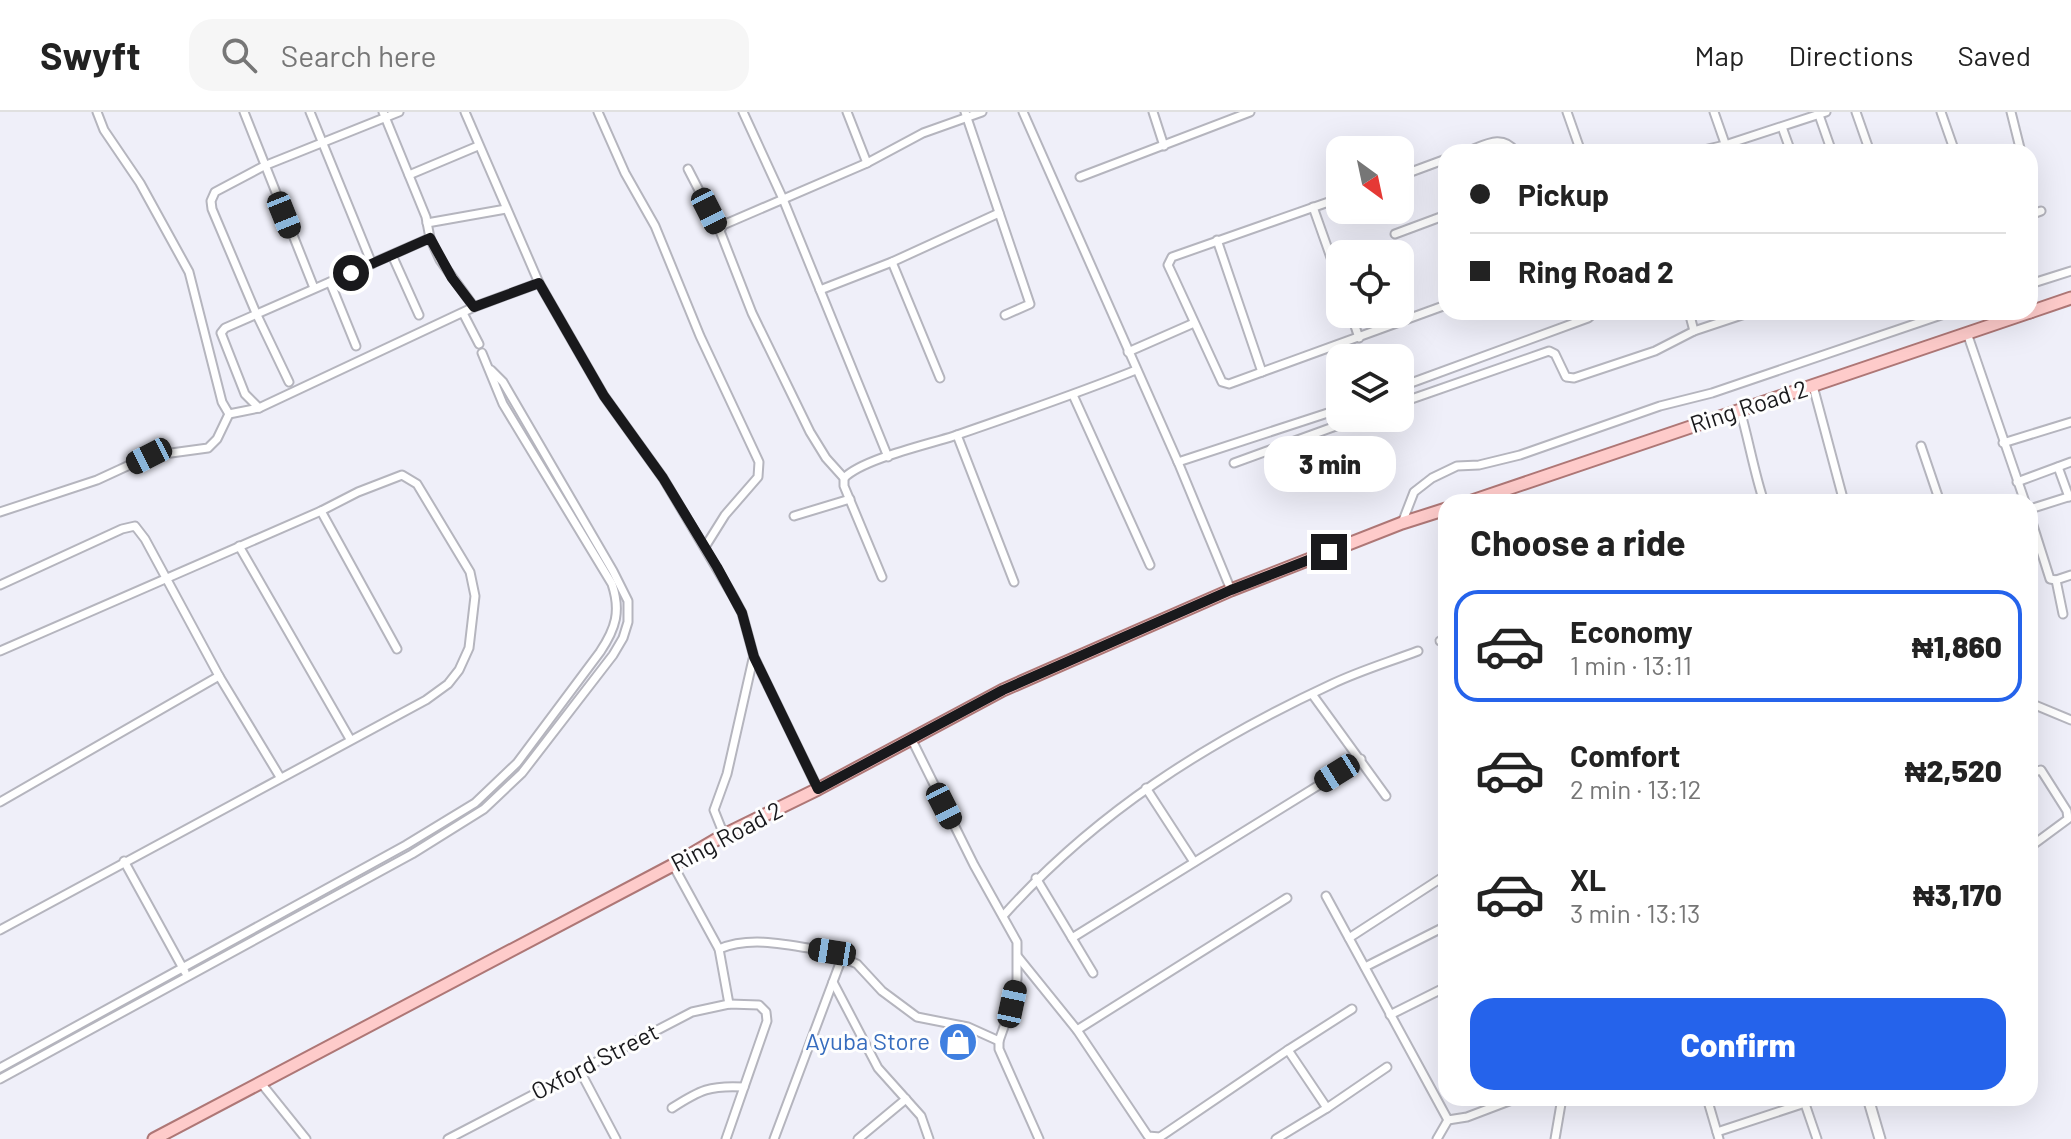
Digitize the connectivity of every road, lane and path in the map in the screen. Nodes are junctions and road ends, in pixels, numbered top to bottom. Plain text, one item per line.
1 (97, 112) edge
2 (244, 112) edge
3 (310, 112) edge
4 (399, 112) edge
5 (465, 112) edge
6 (598, 112) edge
7 (743, 112) edge
8 (847, 112) edge
9 (982, 112) edge
10 (1023, 112) edge
11 (1153, 112) edge
12 (1250, 112) edge
13 (1567, 112) edge
14 (1714, 112) edge
15 (1856, 112) edge
16 (1941, 112) edge
17 (2011, 112) edge
18 (1822, 113) edge
19 (384, 115) edge
20 (967, 115) edge
21 (1782, 127) junction
22 (323, 141) junction
23 (1489, 144) edge
24 (1510, 144) edge
25 (1578, 144) edge
26 (1725, 144) edge
27 (1740, 144) edge
28 (1788, 144) edge
29 (1830, 144) edge
30 (1867, 144) edge
31 (1952, 144) edge
32 (2019, 144) edge
33 (478, 146) junction
34 (1164, 146) junction
35 (1438, 162) edge
36 (867, 163) junction
37 (264, 166) junction
38 (688, 169) dead end
39 (1414, 171) edge
40 (409, 175) junction
41 (1080, 177) dead end
42 (783, 199) junction
43 (1326, 203) edge
44 (1313, 207) junction
45 (506, 209) junction
46 (2041, 211) dead end
47 (2038, 212) edge
48 (999, 213) junction
49 (1438, 218) edge
50 (427, 223) junction
51 (720, 231) junction
52 (1395, 234) dead end
53 (430, 238) junction
54 (1217, 240) junction
55 (1326, 244) edge
56 (392, 255) junction
57 (892, 262) junction
58 (372, 264) junction
59 (2071, 271) edge
60 (2038, 281) edge
61 (330, 282) junction
62 (539, 283) junction
63 (314, 288) junction
64 (820, 290) junction
65 (2071, 298) edge
66 (474, 307) junction
67 (1438, 308) edge
68 (2038, 309) edge
69 (256, 313) junction
70 (463, 313) junction
71 (419, 315) dead end
72 (1005, 315) dead end
73 (1583, 320) edge
74 (1691, 320) edge
75 (1727, 320) edge
76 (1926, 320) edge
77 (2006, 320) edge
78 (1194, 323) junction
79 (1356, 328) edge
80 (1694, 331) junction
81 (1967, 333) junction
82 (1359, 338) junction
83 (356, 346) dead end
84 (1128, 352) junction
85 (1136, 370) junction
86 (1262, 372) junction
87 (940, 378) dead end
88 (289, 382) dead end
89 (1414, 382) edge
90 (1813, 386) junction
91 (1073, 395) junction
92 (1414, 398) edge
93 (259, 408) junction
94 (1740, 410) junction
95 (229, 414) junction
96 (1326, 414) edge
97 (2071, 422) edge
98 (1326, 430) edge
99 (957, 435) junction
100 (2003, 443) junction
101 (1921, 446) dead end
102 (888, 457) junction
103 (1178, 462) junction
104 (2071, 462) edge
105 (1234, 463) dead end
106 (2058, 467) junction
107 (844, 478) junction
108 (2017, 482) junction
109 (1496, 494) edge
110 (1761, 494) edge
111 (1842, 494) edge
112 (1937, 494) edge
113 (2022, 494) edge
114 (2070, 496) edge
115 (850, 499) junction
116 (2038, 506) edge
117 (321, 511) junction
118 (0, 512) edge
119 (574, 512) junction
120 (1438, 512) edge
121 (794, 516) dead end
122 (1402, 523) junction
123 (2038, 544) edge
124 (239, 546) junction
125 (705, 547) junction
126 (1150, 565) dead end
127 (2071, 575) edge
128 (882, 577) dead end
129 (166, 580) junction
130 (2056, 580) junction
131 (1014, 582) dead end
132 (0, 585) edge
133 (1231, 590) junction
134 (2063, 614) dead end
135 (397, 649) dead end
136 (0, 651) edge
137 (1418, 651) dead end
138 (754, 657) junction
139 (219, 676) junction
140 (1312, 694) junction
141 (2038, 706) edge
142 (2071, 720) edge
143 (911, 738) junction
144 (350, 739) junction
145 (1361, 759) junction
146 (2038, 771) edge
147 (280, 777) junction
148 (1146, 788) junction
149 (818, 789) junction
150 (1386, 796) dead end
151 (0, 802) edge
152 (724, 835) junction
153 (2038, 841) edge
154 (406, 845) junction
155 (412, 854) junction
156 (124, 861) junction
157 (1194, 862) junction
158 (673, 865) junction
159 (1036, 878) junction
160 (1438, 880) edge
161 (1326, 896) dead end
162 (1287, 898) dead end
163 (1003, 916) junction
164 (0, 930) edge
165 (1438, 930) edge
166 (1072, 938) junction
167 (1349, 938) junction
168 (719, 949) junction
169 (839, 956) junction
170 (1018, 957) junction
171 (1365, 967) junction
172 (183, 969) junction
173 (1093, 973) dead end
174 (188, 977) junction
175 (833, 982) junction
176 (1438, 991) edge
177 (729, 1004) junction
178 (1352, 1009) dead end
179 (1390, 1015) junction
180 (1077, 1030) junction
181 (999, 1041) junction
182 (1288, 1050) junction
183 (27, 1052) junction
184 (31, 1062) junction
185 (1387, 1067) dead end
186 (0, 1068) edge
187 (579, 1069) junction
188 (0, 1079) edge
189 (261, 1083) junction
190 (744, 1087) junction
191 (906, 1099) junction
192 (1438, 1102) edge
193 (1440, 1106) edge
194 (1496, 1106) edge
195 (1561, 1106) edge
196 (1709, 1106) edge
197 (1790, 1106) edge
198 (1806, 1106) edge
199 (1870, 1106) edge
200 (672, 1108) dead end
201 (1327, 1108) junction
202 (1448, 1120) junction
203 (1718, 1136) edge
204 (612, 1137) edge
205 (154, 1139) edge
206 (306, 1139) edge
207 (448, 1139) edge
208 (726, 1139) edge
209 (774, 1139) edge
210 (858, 1139) edge
211 (929, 1139) edge
212 (1039, 1139) edge
213 (1276, 1139) edge
214 (1437, 1139) edge
215 (1555, 1139) edge
216 (1817, 1139) edge
217 (1880, 1139) edge

1 - 95 street
2 - 37 street
3 - 22 street
4 - 19 street
5 - 33 street
6 - 125 street
7 - 42 street
8 - 36 street
9 - 20 street
10 - 84 street
11 - 34 street
12 - 34 street
13 - 25 street
14 - 26 street
15 - 30 street
16 - 31 street
17 - 32 street
18 - 21 street
18 - 29 street
19 - 22 street
19 - 40 street
20 - 36 street
20 - 48 street
21 - 27 street
21 - 28 street
22 - 37 street
22 - 58 street
23 - 24 street
33 - 40 street
33 - 45 street
34 - 41 street
35 - 39 street
36 - 42 street
37 - 63 street
37 - 69 street
38 - 51 street
40 - 50 street
42 - 51 street
42 - 64 street
43 - 44 street
44 - 54 street
44 - 55 street
45 - 50 street
45 - 62 street
46 - 47 street
48 - 57 street
48 - 72 street
49 - 52 street
50 - 53 street
51 - 107 street
53 - 56 street
53 - 66 street
54 - 78 street
54 - 86 street
56 - 58 street
56 - 71 street
57 - 64 street
57 - 87 street
58 - 61 street
59 - 60 street
61 - 63 street
61 - 83 street
62 - 66 street
62 - 125 street
63 - 69 street
64 - 102 street
65 - 68 main road, Ring Road 2
66 - 70 street
67 - 82 street
69 - 88 street
69 - 93 street
70 - 93 street
70 - 119 street
73 - 89 street
74 - 80 street
75 - 80 street
76 - 122 street
77 - 81 main road, Ring Road 2
78 - 84 street
78 - 86 street
79 - 82 street
80 - 92 street
81 - 90 main road, Ring Road 2
81 - 100 street
82 - 86 street
84 - 85 street
85 - 91 street
85 - 103 street
90 - 94 main road, Ring Road 2
90 - 111 street
91 - 99 street
91 - 126 street
93 - 95 street
94 - 109 main road, Ring Road 2
94 - 110 street
95 - 118 street
96 - 103 street
97 - 100 street
98 - 105 street
99 - 102 street
99 - 131 street
100 - 108 street
101 - 112 street
102 - 107 street
103 - 133 street
104 - 106 street
106 - 108 street
106 - 114 street
107 - 115 street
108 - 113 street
114 - 116 street
115 - 121 street
115 - 128 street
117 - 124 street
117 - 135 street
117 - 144 street
119 - 154 street
119 - 155 street
120 - 122 main road, Ring Road 2
122 - 133 main road, Ring Road 2
123 - 130 street
124 - 129 street
124 - 144 street
125 - 138 street
127 - 130 street
129 - 132 street
129 - 136 street
129 - 139 street
130 - 134 street
133 - 143 main road, Ring Road 2
137 - 140 street
138 - 149 street
138 - 152 street
139 - 147 street
139 - 151 street
140 - 145 street
140 - 148 street
141 - 142 street
143 - 149 main road, Ring Road 2
143 - 163 street
144 - 147 street
145 - 150 street
145 - 157 street
146 - 153 street
147 - 156 street
148 - 157 street
148 - 159 street
149 - 152 main road, Ring Road 2
152 - 158 main road, Ring Road 2
154 - 155 street
154 - 172 street
155 - 174 street
156 - 164 street
156 - 172 street
157 - 166 street
158 - 168 street
158 - 189 main road, Ring Road 2
159 - 163 street
159 - 166 street
160 - 167 street
161 - 167 street
162 - 180 street
163 - 170 street
165 - 171 street
166 - 173 street
167 - 171 street
168 - 169 street
168 - 177 street
169 - 175 street
169 - 181 street
170 - 180 street
170 - 181 street
171 - 179 street
172 - 174 street
172 - 183 street
174 - 184 street
175 - 191 street
175 - 209 street
176 - 179 street
177 - 187 street, Oxford Street
177 - 190 street, Oxford Street
178 - 182 street
179 - 192 street
180 - 182 street
181 - 212 street
182 - 201 street
183 - 184 street
183 - 186 street
184 - 188 street
185 - 201 street
187 - 204 street
187 - 207 street, Oxford Street
189 - 205 main road, Ring Road 2
189 - 206 street
190 - 200 street
190 - 208 street
191 - 210 street
191 - 211 street
193 - 202 street
194 - 202 street
195 - 215 street
196 - 203 street
197 - 203 street
198 - 216 street
199 - 217 street
201 - 213 street
202 - 214 street

